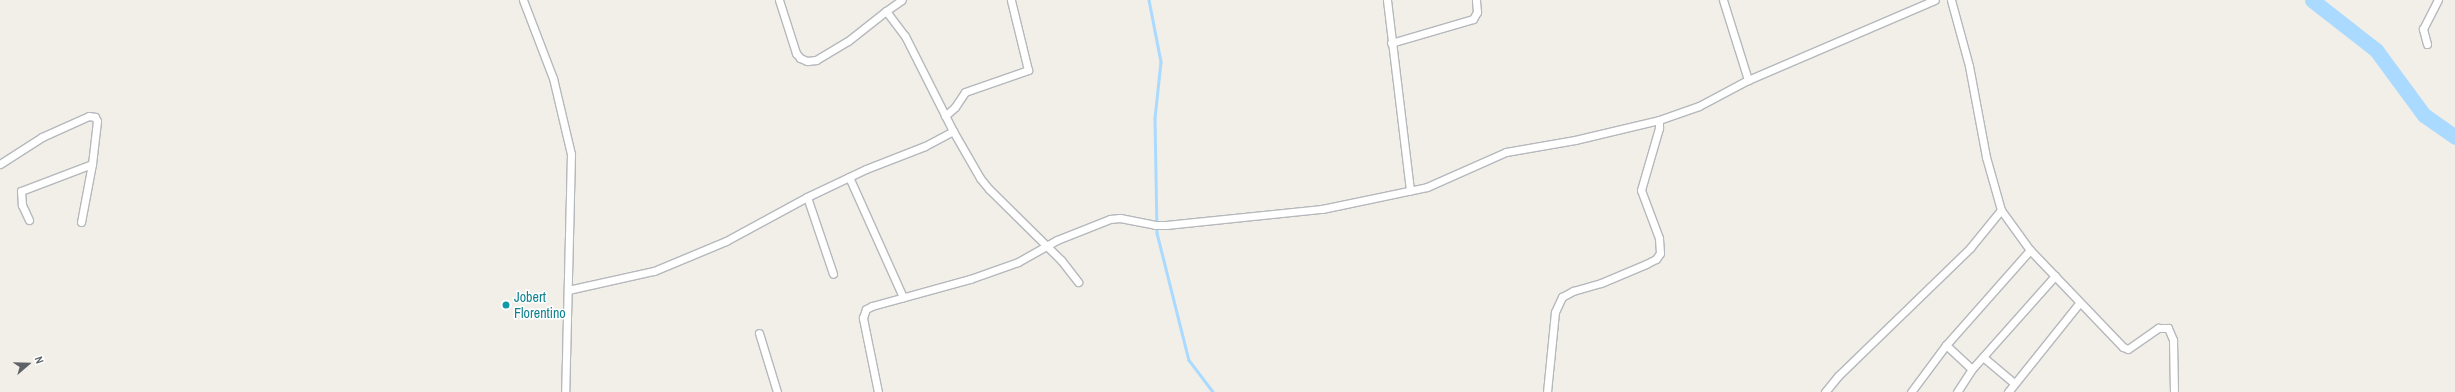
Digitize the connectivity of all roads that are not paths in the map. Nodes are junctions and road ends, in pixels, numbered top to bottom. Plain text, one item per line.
1 (523, 0) edge
2 (778, 0) edge
3 (902, 0) edge
4 (1012, 0) edge
5 (1387, 0) edge
6 (1476, 0) edge
7 (1723, 0) edge
8 (1935, 0) edge
9 (1950, 0) edge
10 (2438, 0) edge
11 (886, 11) junction
12 (1391, 43) junction
13 (2427, 44) dead end
14 (1748, 80) junction
15 (945, 116) junction
16 (1658, 120) junction
17 (954, 131) junction
18 (0, 164) edge
19 (92, 164) junction
20 (849, 177) junction
21 (1410, 191) junction
22 (807, 197) junction
23 (2001, 210) junction
24 (28, 220) dead end
25 (81, 222) dead end
26 (1047, 247) junction
27 (2030, 250) junction
28 (833, 274) dead end
29 (2055, 276) junction
30 (1078, 282) dead end
31 (568, 290) junction
32 (903, 297) junction
33 (2080, 302) junction
34 (759, 333) dead end
35 (1946, 345) junction
36 (1983, 357) junction
37 (1972, 370) junction
38 (2014, 383) junction
39 (565, 392) edge
40 (777, 392) edge
41 (878, 392) edge
42 (1547, 392) edge
43 (1824, 392) edge
44 (1911, 392) edge
45 (1957, 392) edge
46 (2008, 392) edge
47 (2174, 392) edge

1 - 31 street
2 - 11 street
3 - 11 street
4 - 15 street
5 - 12 street
6 - 12 street
7 - 14 street
8 - 14 street
9 - 23 street
10 - 13 street
11 - 15 street
12 - 21 street
14 - 16 street
15 - 17 street
16 - 21 street
16 - 42 street
17 - 20 street
17 - 26 street
18 - 19 street
19 - 24 street
19 - 25 street
20 - 22 street
20 - 32 street
21 - 26 street
22 - 28 street
22 - 31 street
23 - 27 street
23 - 43 street
26 - 30 street
26 - 32 street
27 - 29 street
27 - 35 street
29 - 33 street
29 - 36 street
31 - 39 street
32 - 41 street
33 - 38 street
33 - 47 street
34 - 40 street
35 - 37 street
35 - 44 street
36 - 37 street
36 - 38 street
37 - 45 street
38 - 46 street

